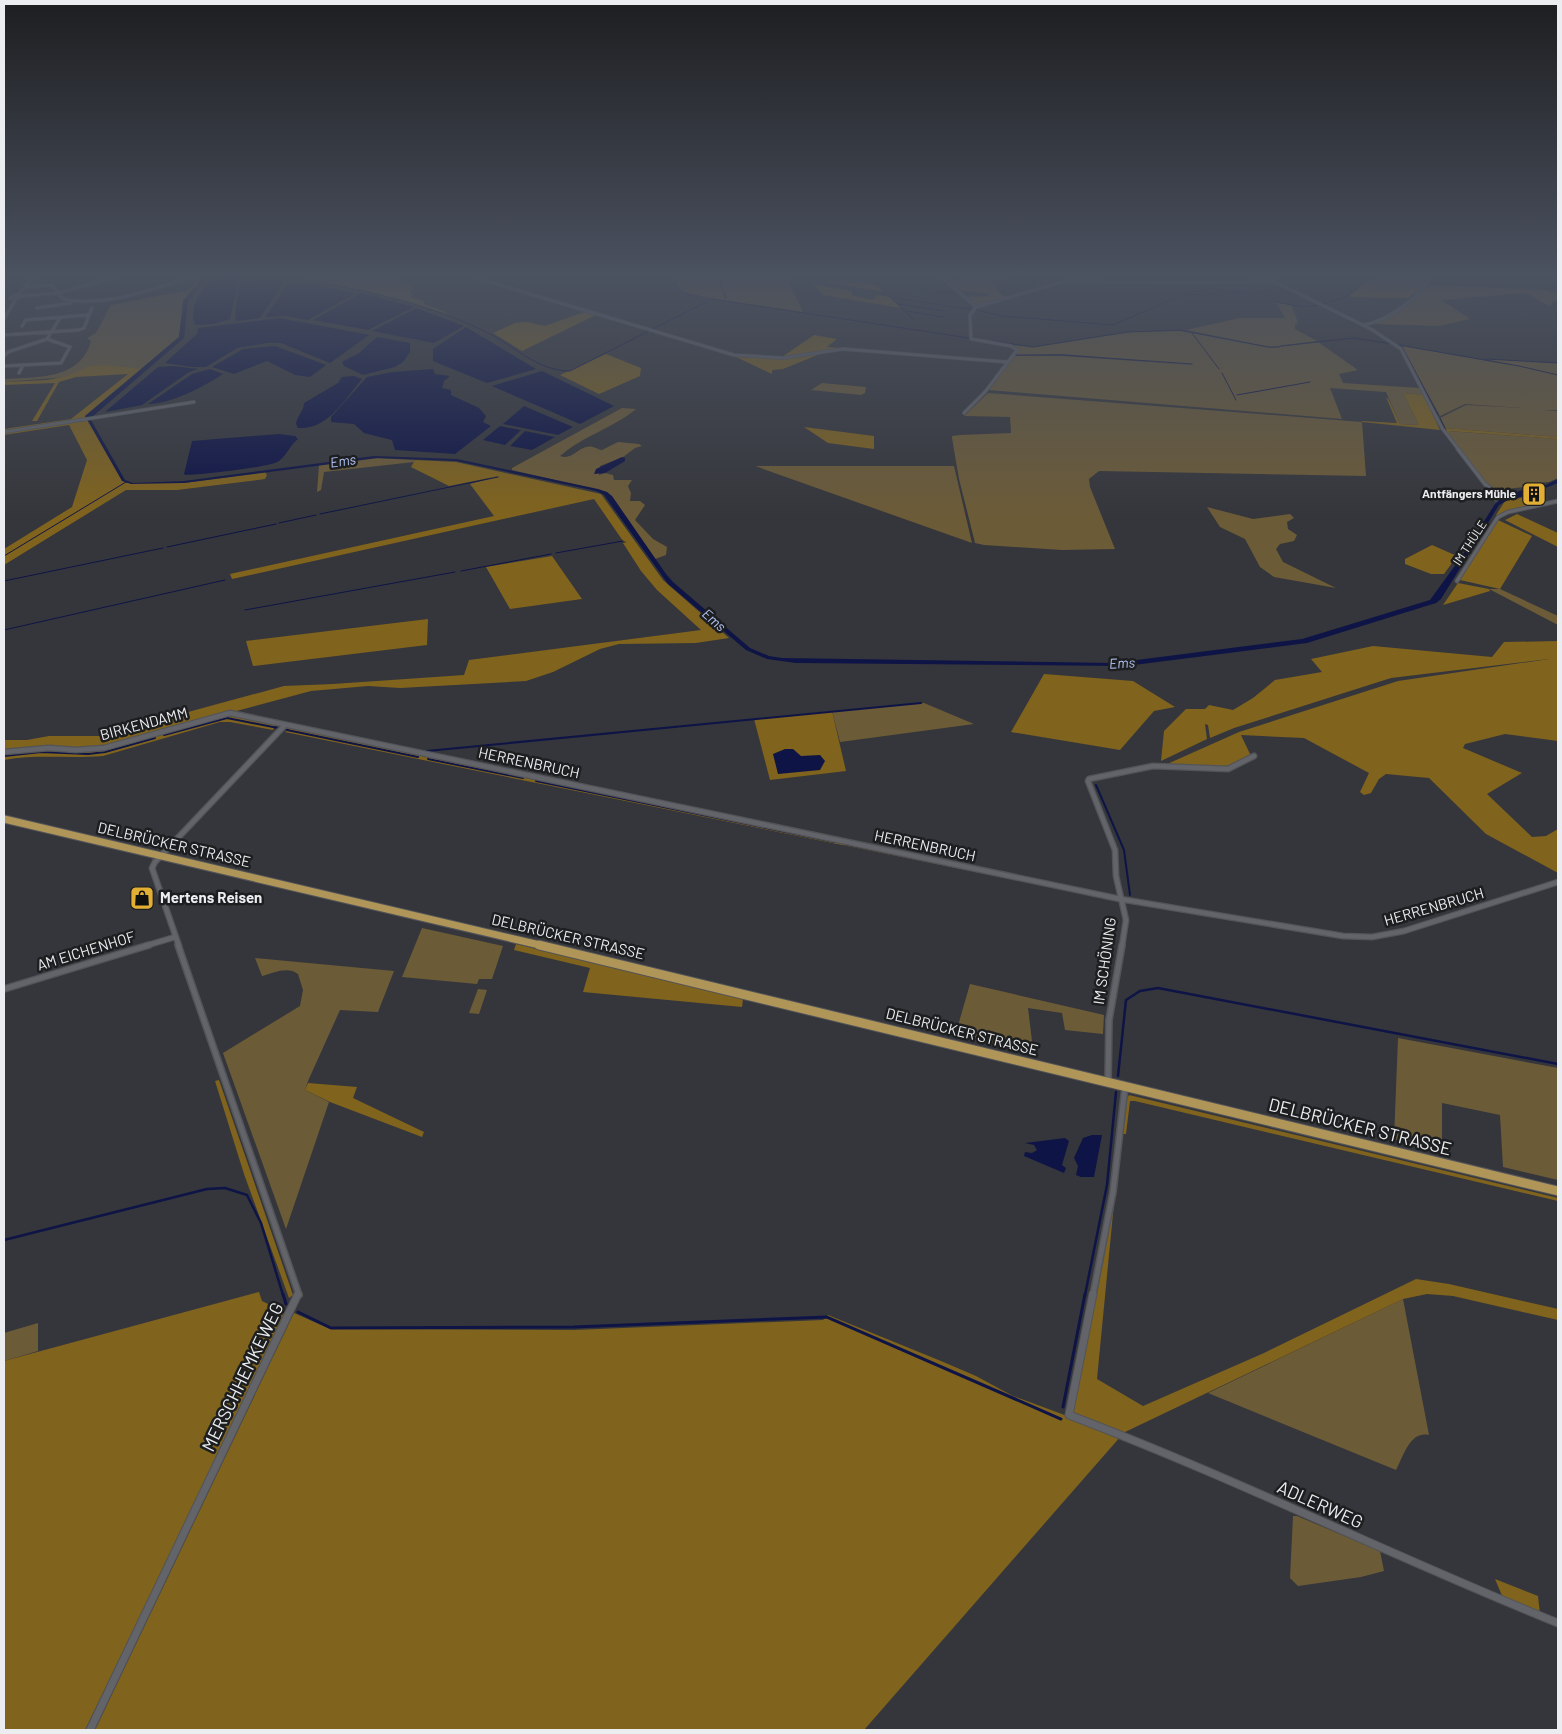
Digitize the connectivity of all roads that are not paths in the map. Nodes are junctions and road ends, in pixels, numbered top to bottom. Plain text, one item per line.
1 (64, 357) edge
2 (765, 357) edge
3 (790, 357) edge
4 (943, 357) edge
5 (1011, 357) edge
6 (1405, 357) edge
7 (1007, 362) junction
8 (50, 364) junction
9 (23, 365) junction
10 (4, 366) edge
11 (46, 370) dead end
12 (19, 373) dead end
13 (194, 402) dead end
14 (964, 413) dead end
15 (4, 432) edge
16 (1496, 500) dead end
17 (1558, 501) edge
18 (1457, 581) dead end
19 (230, 713) joint
20 (285, 725) junction
21 (4, 752) edge
22 (1254, 756) dead end
23 (4, 818) edge
24 (162, 856) junction
25 (1558, 882) edge
26 (1120, 899) junction
27 (176, 937) junction
28 (4, 989) edge
29 (1108, 1082) junction
30 (1125, 1086) junction
31 (1558, 1191) edge
32 (1558, 1623) edge
33 (90, 1730) edge

1 - 8 street
2 - 3 street
4 - 7 street
5 - 7 street
6 - 16 street
7 - 14 street
8 - 9 street
8 - 11 street
9 - 10 street
9 - 12 street
13 - 15 street
17 - 18 street, IM THÜLE
19 - 20 street, HERRENBRUCH
19 - 21 street, BIRKENDAMM
20 - 24 street
20 - 26 street, HERRENBRUCH
22 - 26 street, IM SCHÖNING
23 - 24 main road, DELBRÜCKER STRASSE
24 - 27 street, MERSCHHEMKEWEG
24 - 29 main road, DELBRÜCKER STRASSE
25 - 26 street, HERRENBRUCH
26 - 29 street, IM SCHÖNING
27 - 28 street, AM EICHENHOF
27 - 33 street, MERSCHHEMKEWEG
29 - 30 main road, DELBRÜCKER STRASSE
30 - 31 main road, DELBRÜCKER STRASSE
30 - 32 street, ADLERWEG

